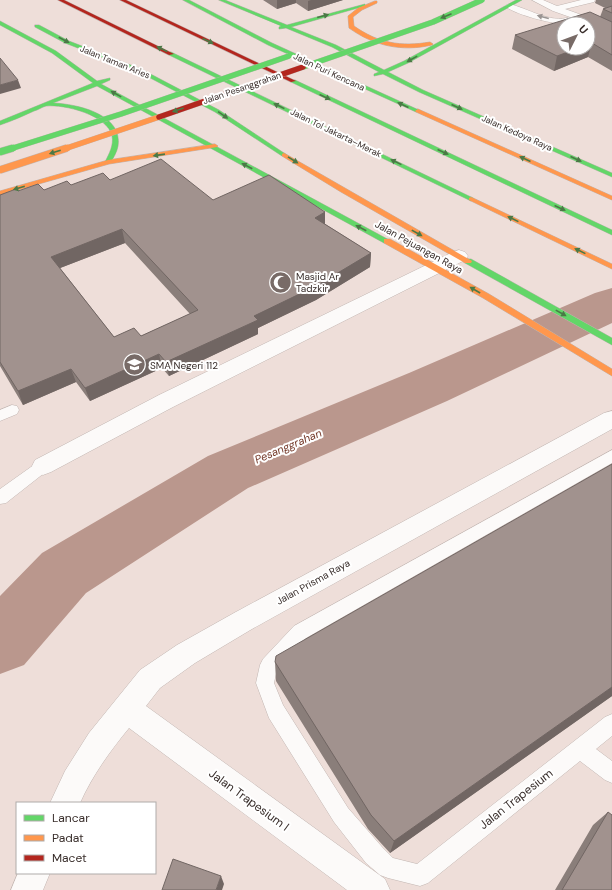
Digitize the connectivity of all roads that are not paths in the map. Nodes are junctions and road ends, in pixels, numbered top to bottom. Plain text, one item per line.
1 (60, 0) edge
2 (122, 0) edge
3 (185, 0) edge
4 (221, 0) edge
5 (482, 0) edge
6 (520, 0) edge
7 (536, 0) edge
8 (590, 0) edge
9 (378, 1) edge
10 (509, 6) junction
11 (556, 9) junction
12 (567, 13) junction
13 (576, 16) edge
14 (556, 20) edge
15 (30, 22) dead end
16 (0, 23) edge
17 (596, 26) edge
18 (612, 26) edge
19 (286, 27) junction
20 (369, 28) dead end
21 (612, 34) edge
22 (445, 40) junction
23 (270, 44) junction
24 (139, 70) junction
25 (385, 72) junction
26 (345, 79) junction
27 (96, 83) junction
28 (45, 105) junction
29 (0, 123) edge
30 (244, 134) joint
31 (226, 141) dead end
32 (212, 147) junction
33 (0, 152) edge
34 (108, 162) junction
35 (0, 170) edge
36 (612, 175) edge
37 (0, 193) edge
38 (612, 198) edge
39 (612, 232) edge
40 (459, 256) junction
41 (612, 267) edge
42 (437, 269) junction
43 (612, 342) edge
44 (612, 373) edge
45 (612, 419) edge
46 (612, 456) edge
47 (43, 466) joint
48 (0, 498) edge
49 (126, 708) junction
50 (612, 724) edge
51 (580, 749) junction
52 (612, 773) edge
53 (65, 802) edge
54 (34, 874) edge
55 (372, 889) edge
56 (26, 890) edge

41 -> 1 main road, Jalan Tol Jakarta–Merak
2 -> 39 main road
3 - 23 main road, Jalan Puri Kencana
4 - 19 main road
5 -> 35 main road, Jalan Pesanggrahan, bridge
6 - 10 main road
7 - 11 lane
8 - 11 lane
19 -> 9 main road
9 - 22 main road
14 -> 10 lane
10 - 22 main road
11 - 12 lane
12 - 13 lane
12 - 18 lane
15 -> 24 main road, Jalan Taman Aries
16 - 27 main road, Jalan Taman Aries
17 - 21 lane
19 - 23 main road
19 - 25 main road
20 - 33 main road, Jalan Pesanggrahan, bridge
22 -> 25 main road
23 - 26 main road, Jalan Puri Kencana
24 - 27 main road
24 -> 30 main road, Jalan Taman Aries
25 - 26 main road
25 -> 36 main road, Jalan Kedoya Raya
38 -> 26 main road, Jalan Puri Kencana
27 - 28 main road
32 -> 27 main road, Jalan Taman Aries
28 - 29 main road
28 - 34 main road
30 -> 40 main road, Jalan Pejuangan Raya
31 - 32 main road
32 -> 34 main road
42 -> 32 main road, Jalan Pejuangan Raya
34 -> 37 main road
40 - 42 street
40 -> 43 main road, Jalan Pejuangan Raya
44 -> 42 main road, Jalan Pejuangan Raya
42 - 47 street
45 - 49 street, Jalan Prisma Raya
46 - 51 lane, Jalan Trapesium
47 - 48 lane
49 - 53 street, Jalan Prisma Raya
49 - 55 street, Jalan Trapesium I
50 - 51 lane, Jalan Trapesium
51 - 52 lane
54 - 56 street

